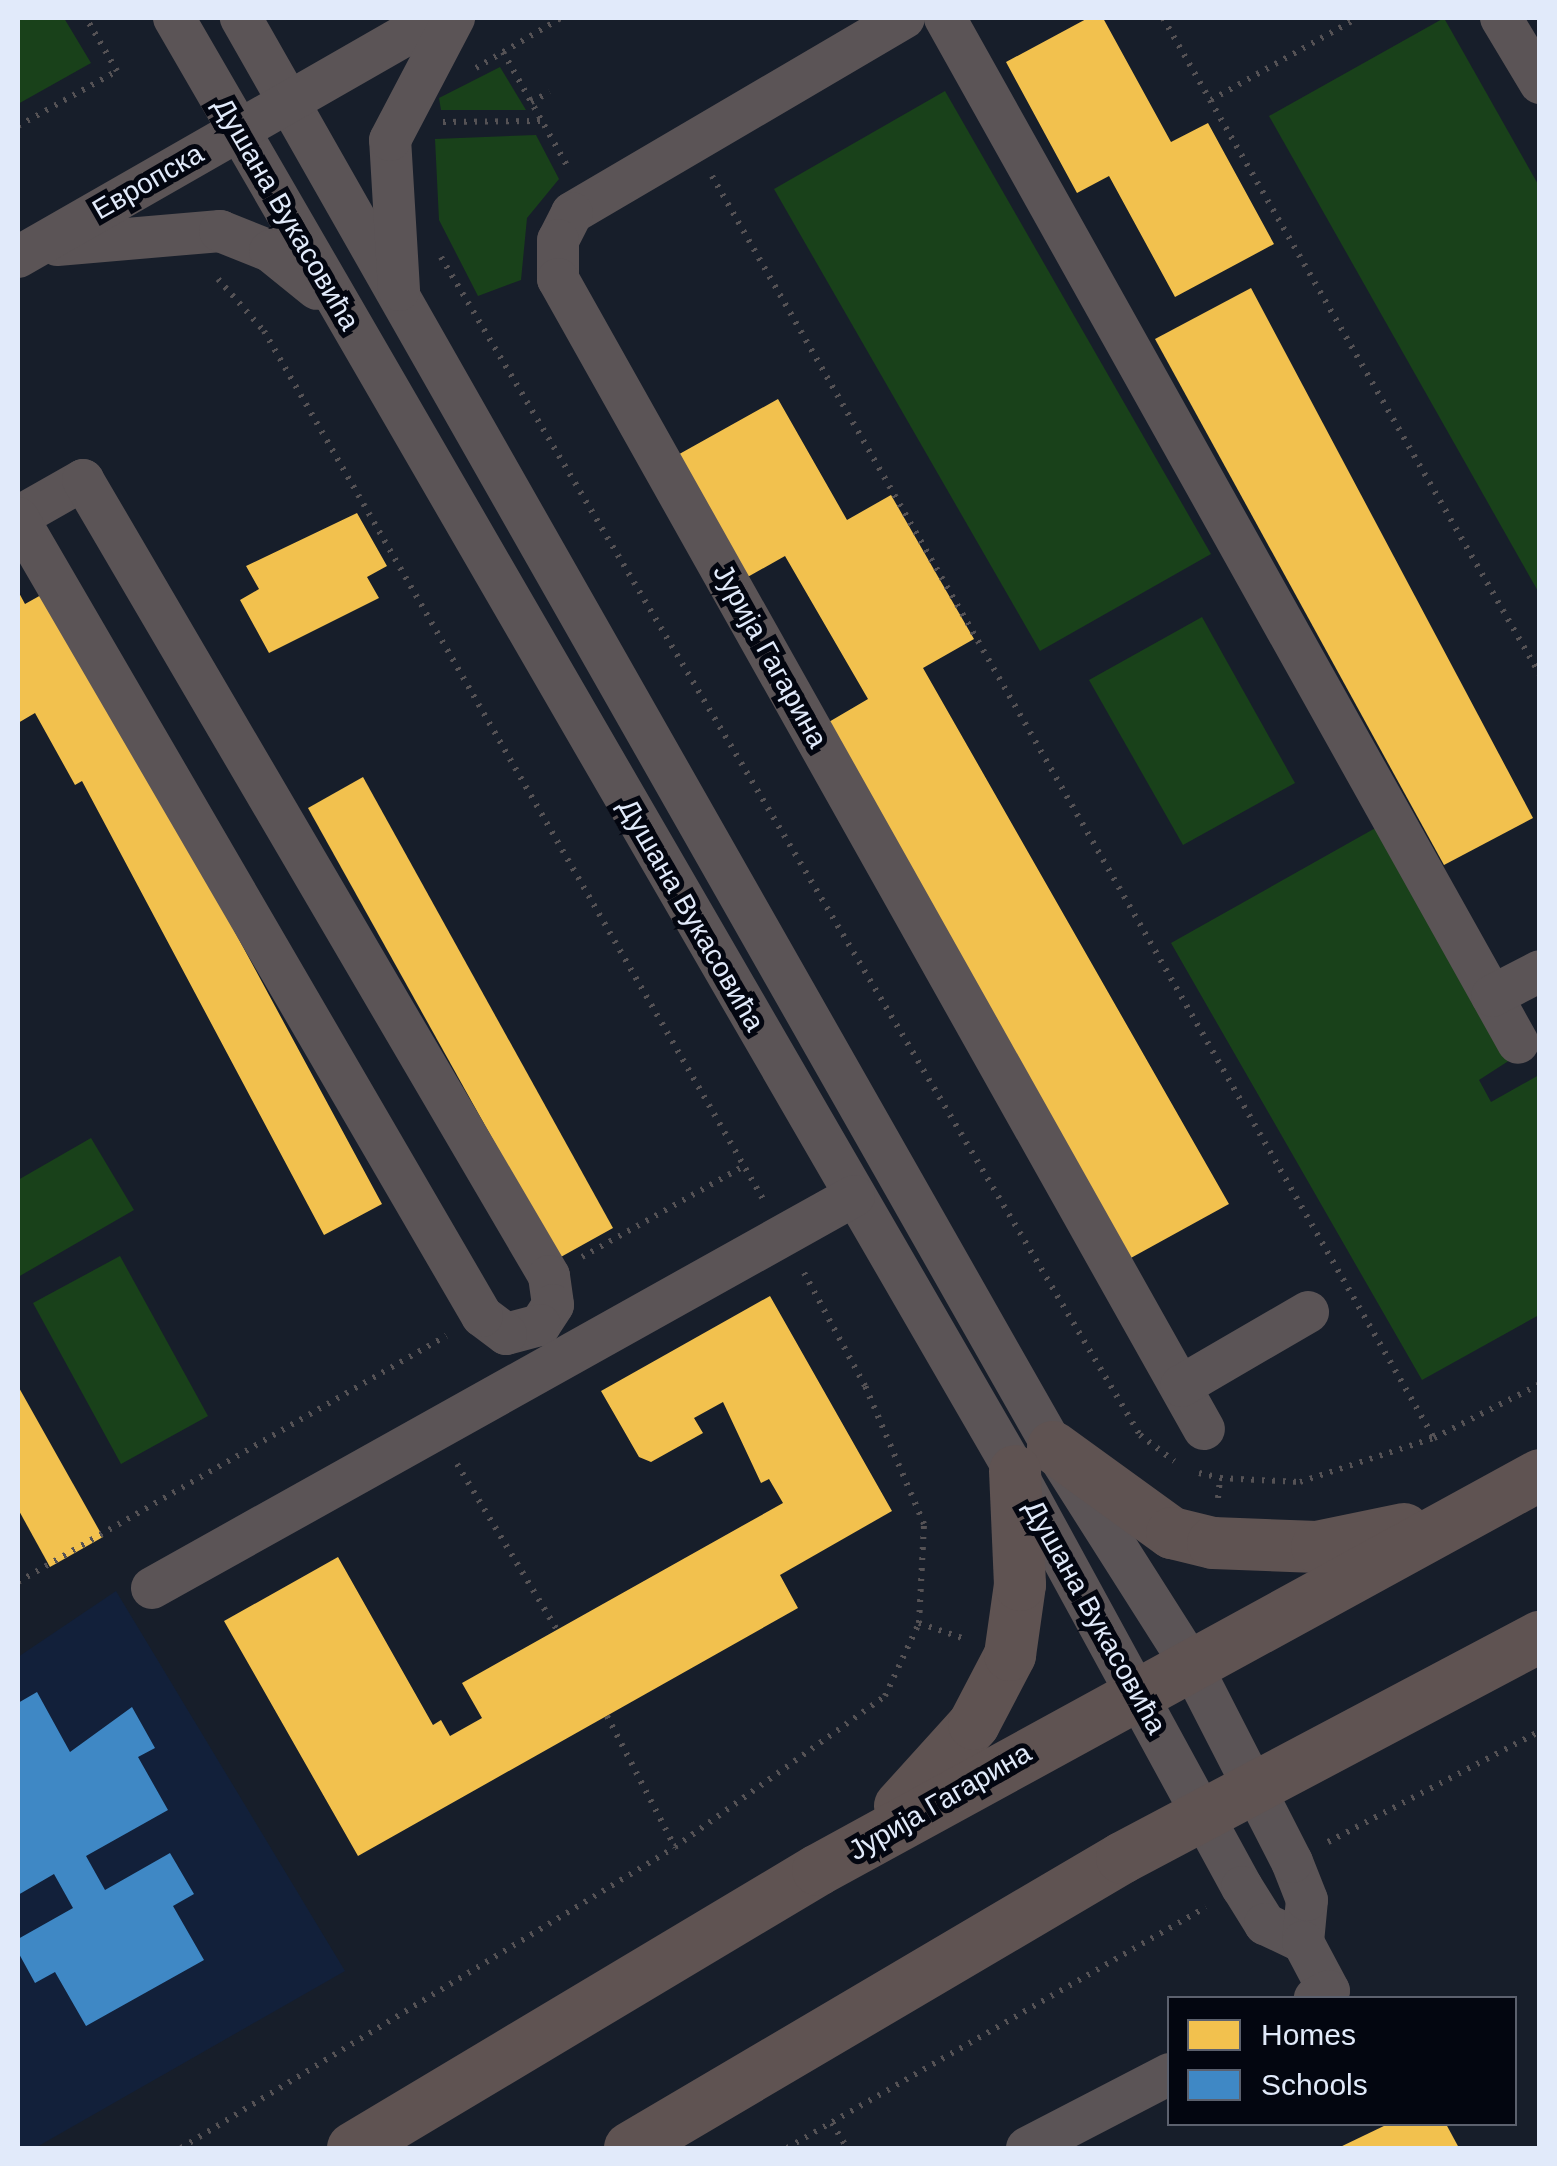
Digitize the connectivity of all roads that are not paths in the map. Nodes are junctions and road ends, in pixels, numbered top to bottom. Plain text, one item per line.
1 (174, 18) edge
2 (242, 18) edge
3 (435, 18) edge
4 (454, 18) edge
5 (904, 18) edge
6 (945, 18) edge
7 (1501, 18) edge
8 (1540, 83) edge
9 (286, 103) junction
10 (238, 131) junction
11 (24, 253) edge
12 (338, 305) junction
13 (401, 310) junction
14 (18, 517) edge
15 (1540, 971) edge
16 (1492, 996) junction
17 (1518, 1043) dead end
18 (854, 1196) junction
19 (1308, 1312) dead end
20 (1181, 1386) junction
21 (1204, 1429) dead end
22 (1034, 1459) junction
23 (1540, 1475) edge
24 (1468, 1512) junction
25 (152, 1588) dead end
26 (1540, 1637) edge
27 (1190, 1663) junction
28 (1138, 1692) junction
29 (1254, 1789) junction
30 (1203, 1816) junction
31 (849, 1854) junction
32 (1303, 1942) junction
33 (1328, 1996) edge
34 (1167, 2076) edge
35 (353, 2148) edge
36 (630, 2148) edge
37 (1026, 2148) edge

1 - 10 street, Душана Вукасовића
2 - 9 street, Душана Вукасовића
3 - 9 street, Европска
4 - 13 street
5 - 20 street, Јурија Гагарина
6 - 16 street
7 - 8 street
9 - 10 street, Европска
9 - 13 street, Душана Вукасовића
10 - 11 street, Европска
10 - 12 street, Душана Вукасовића
11 - 12 street
12 - 18 street, Душана Вукасовића
13 - 22 street, Душана Вукасовића
14 - 14 street
15 - 16 street
16 - 17 street
18 - 22 street, Душана Вукасовића
18 - 25 street
19 - 20 street
20 - 21 street, Јурија Гагарина
22 - 24 main road
22 - 27 street, Душана Вукасовића
22 - 28 street, Душана Вукасовића
22 - 31 main road
23 - 24 main road, Јурија Гагарина
24 - 27 main road, Јурија Гагарина
26 - 29 main road
27 - 28 main road, Јурија Гагарина
27 - 29 street, Душана Вукасовића
28 - 30 street, Душана Вукасовића
28 - 31 main road, Јурија Гагарина
29 - 30 main road
29 - 32 street, Душана Вукасовића
30 - 32 street, Душана Вукасовића
30 - 36 main road
31 - 35 main road, Јурија Гагарина
32 - 33 street
34 - 37 street

